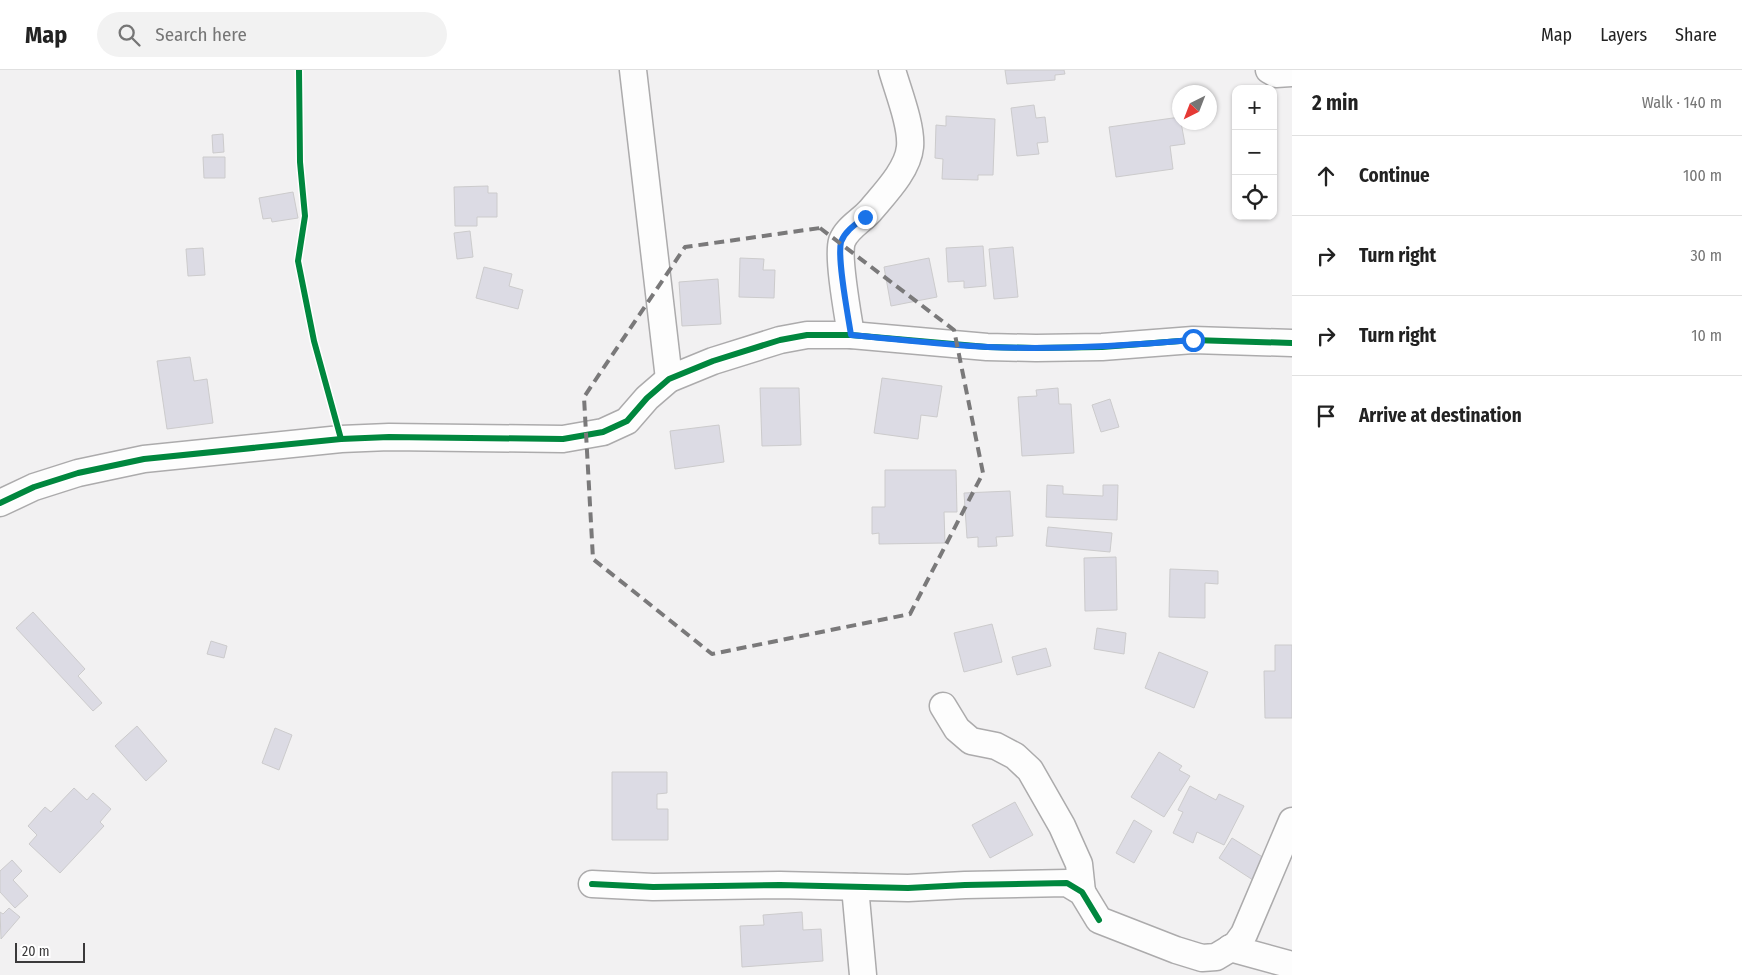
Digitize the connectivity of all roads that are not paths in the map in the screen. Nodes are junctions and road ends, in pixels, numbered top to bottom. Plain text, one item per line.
1 (633, 70) edge
2 (892, 70) edge
3 (1269, 70) edge
4 (1292, 73) edge
5 (851, 335) junction
6 (1292, 343) edge
7 (668, 379) junction
8 (0, 504) edge
9 (942, 706) dead end
10 (1292, 821) edge
11 (592, 884) dead end
12 (856, 887) junction
13 (1082, 892) junction
14 (1230, 948) junction
15 (1292, 965) edge
16 (863, 975) edge

1 - 7 street
2 - 5 street
3 - 4 street
5 - 6 street
5 - 7 street
7 - 8 street
9 - 13 street
10 - 14 street
11 - 12 street
12 - 13 street
12 - 16 street
13 - 14 street
14 - 15 street

